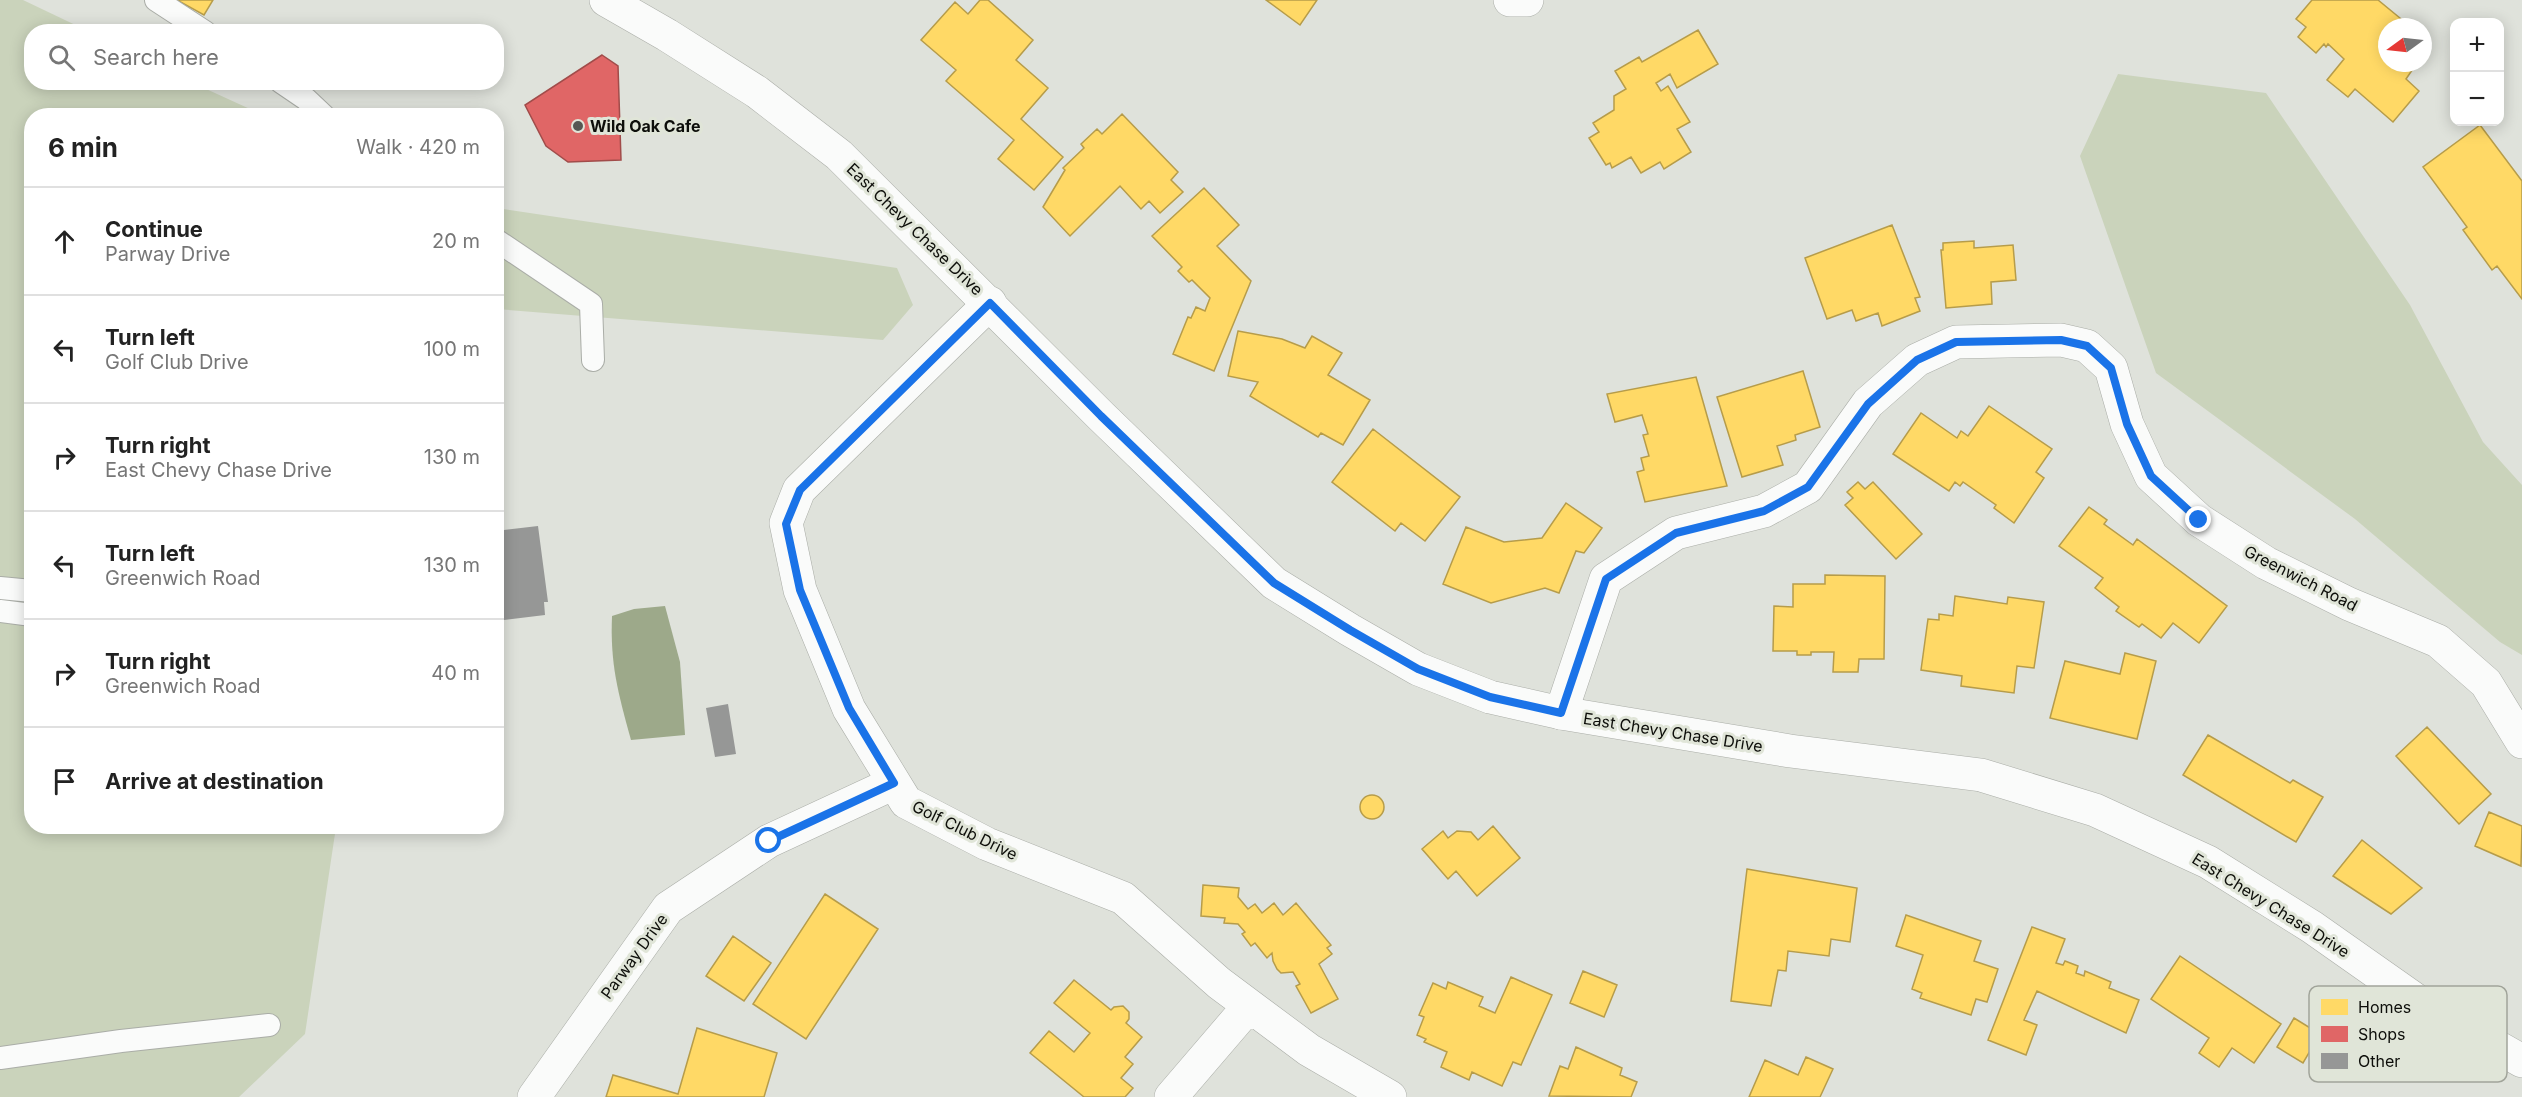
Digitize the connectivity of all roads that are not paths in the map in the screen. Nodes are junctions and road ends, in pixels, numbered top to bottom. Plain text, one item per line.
1 (156, 0) edge
2 (606, 0) edge
3 (1510, 0) edge
4 (1527, 0) edge
5 (193, 24) edge
6 (293, 90) edge
7 (316, 108) edge
8 (504, 245) edge
9 (990, 303) junction
10 (592, 360) dead end
11 (0, 588) edge
12 (24, 590) edge
13 (0, 611) edge
14 (24, 614) edge
15 (1561, 713) junction
16 (2522, 742) edge
17 (894, 783) junction
18 (2395, 986) edge
19 (1249, 1006) junction
20 (269, 1025) dead end
21 (2507, 1053) edge
22 (30, 1055) junction
23 (0, 1058) edge
24 (2522, 1061) edge
25 (0, 1068) edge
26 (534, 1097) edge
27 (1171, 1097) edge
28 (1390, 1097) edge

1 - 5 lane
2 - 9 street, East Chevy Chase Drive
3 - 4 street
6 - 7 lane
8 - 10 lane
9 - 15 street, East Chevy Chase Drive
9 - 17 street, Golf Club Drive
11 - 12 lane
13 - 14 lane
15 - 16 street, Greenwich Road
15 - 18 street, East Chevy Chase Drive
17 - 19 street, Golf Club Drive
17 - 26 street, Parway Drive
19 - 27 street
19 - 28 street, Golf Club Drive
20 - 22 lane
21 - 24 street, East Chevy Chase Drive
22 - 23 lane
22 - 25 lane

